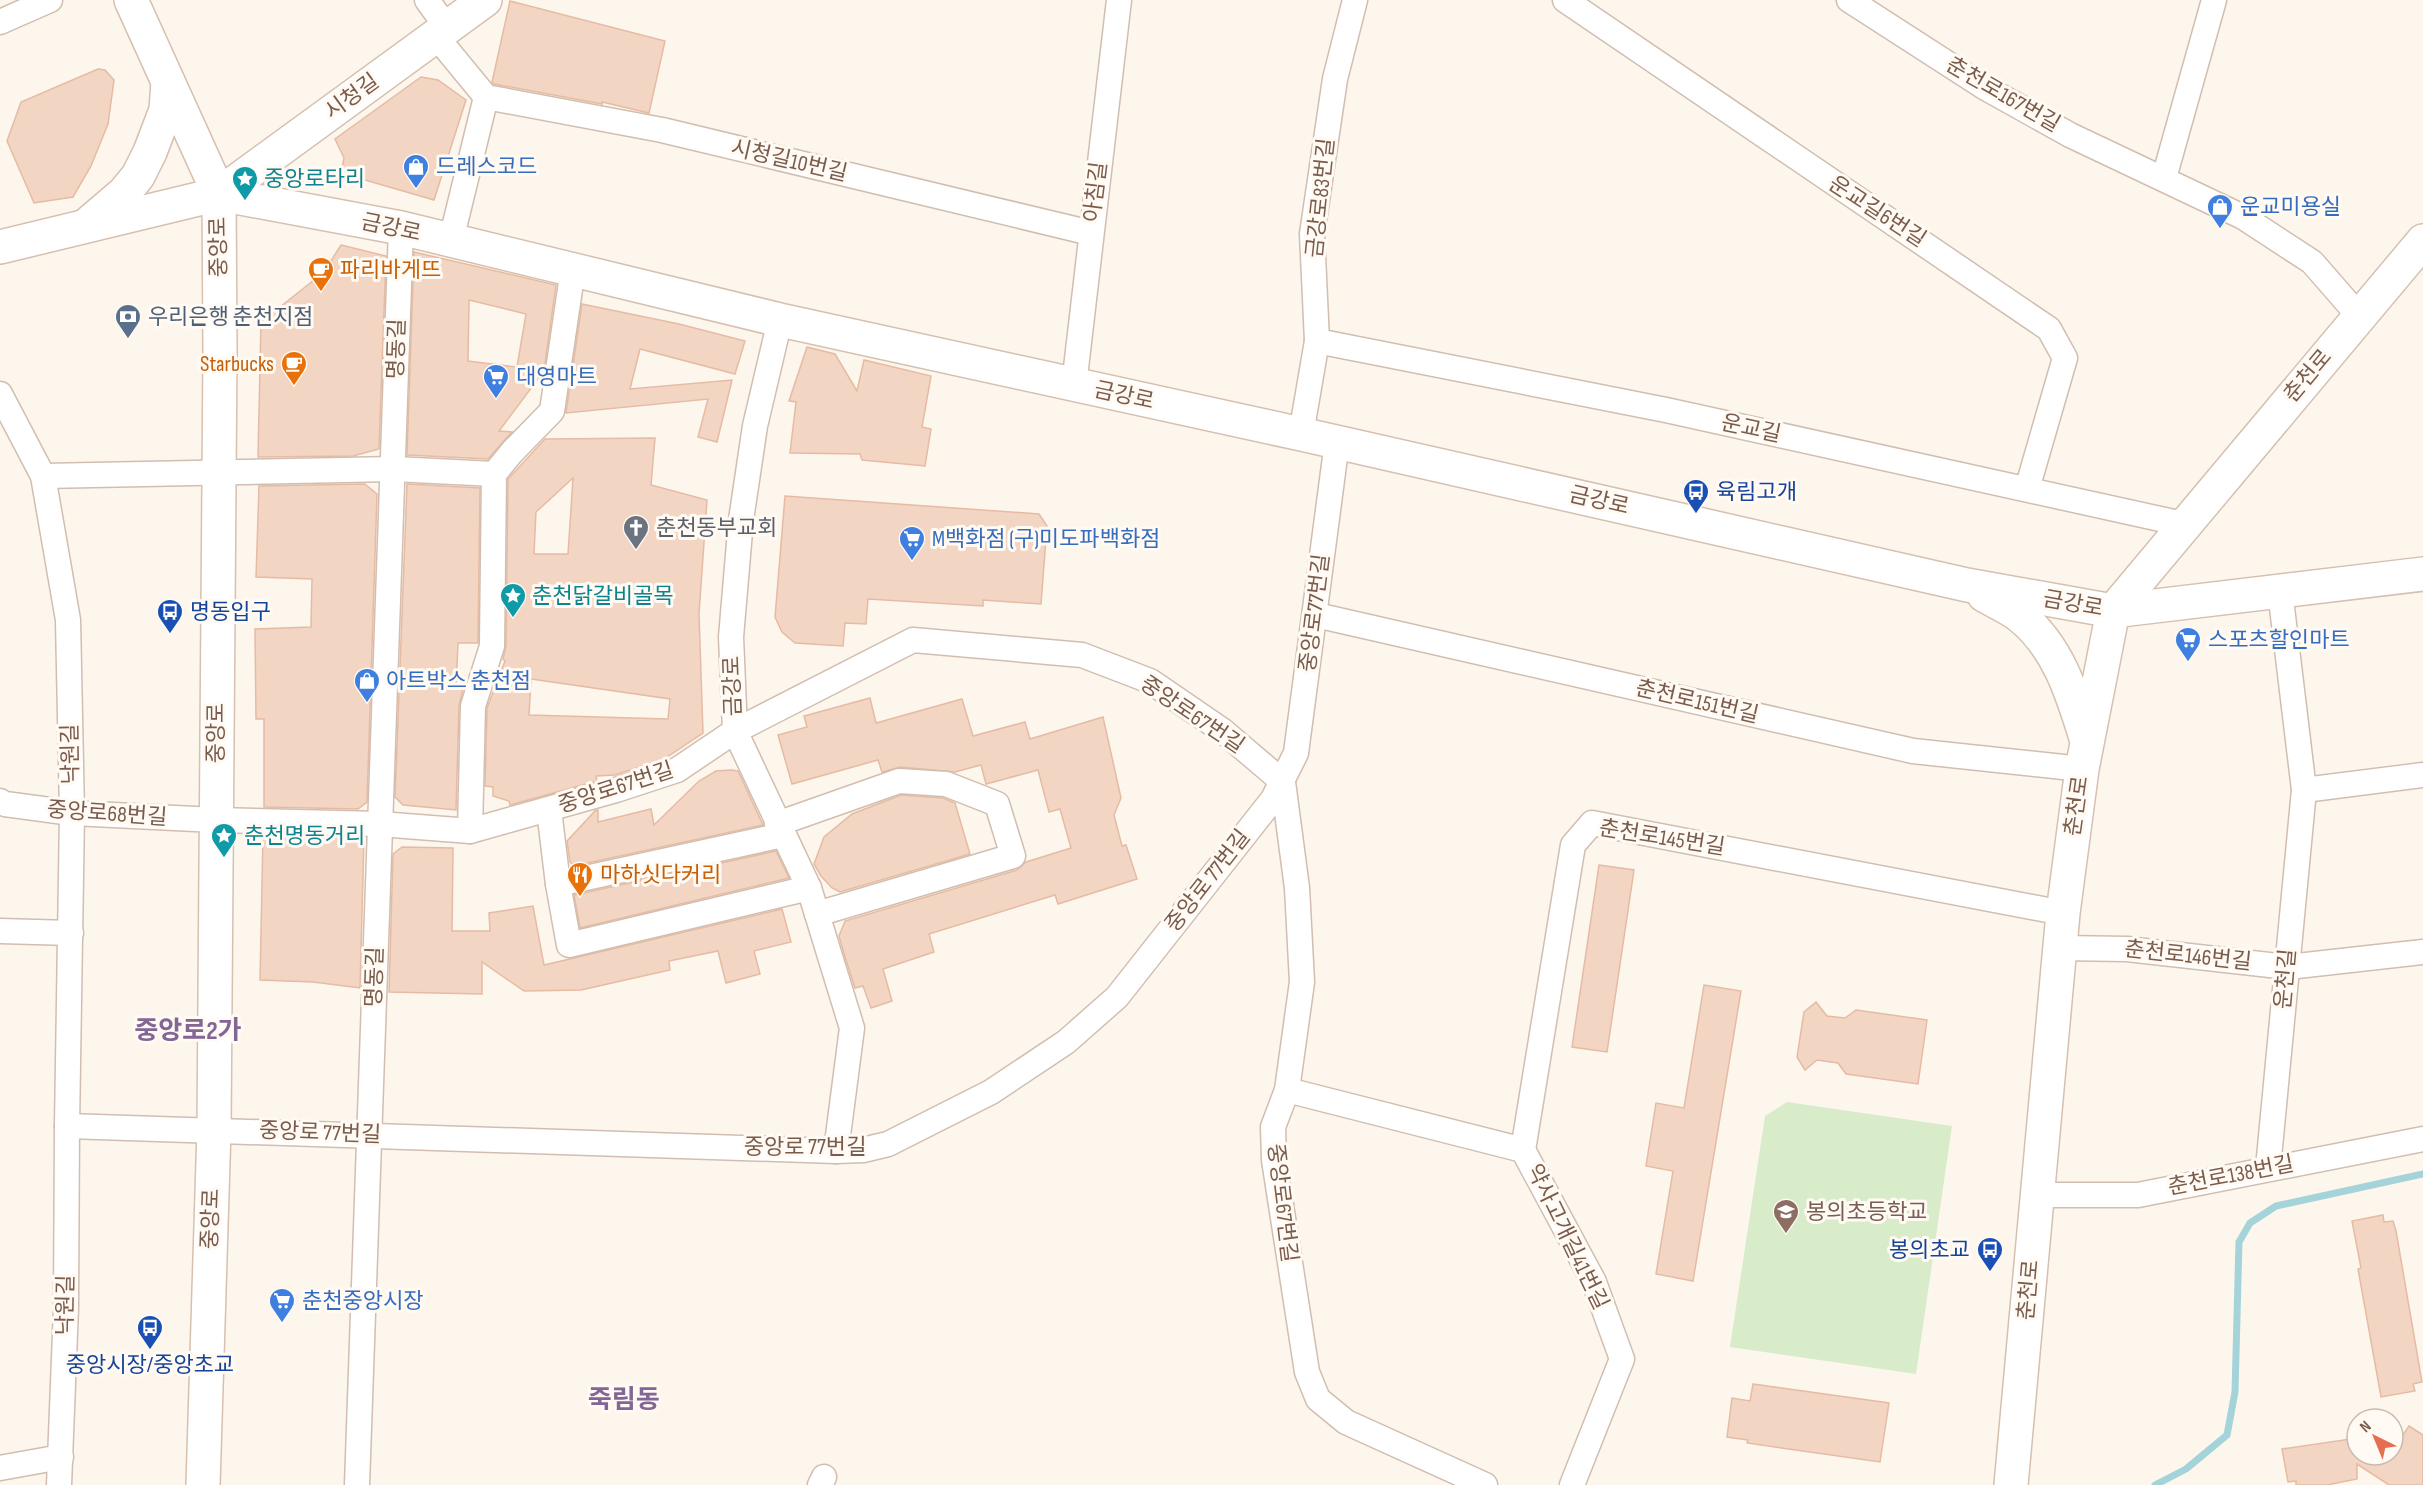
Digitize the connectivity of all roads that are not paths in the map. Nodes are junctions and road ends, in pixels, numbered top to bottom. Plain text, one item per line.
1 (50, 0) edge
2 (131, 0) edge
3 (427, 0) edge
4 (485, 0) edge
5 (1119, 0) edge
6 (1355, 0) edge
7 (1565, 0) edge
8 (1849, 0) edge
9 (2214, 0) edge
10 (0, 22) edge
11 (441, 32) junction
12 (168, 82) junction
13 (486, 97) junction
14 (2164, 178) junction
15 (219, 194) junction
16 (86, 225) junction
17 (401, 228) junction
18 (1091, 233) junction
19 (451, 240) junction
20 (2423, 240) edge
21 (0, 247) edge
22 (573, 269) junction
23 (2359, 316) junction
24 (780, 320) junction
25 (1317, 341) junction
26 (1074, 385) junction
27 (0, 394) edge
28 (1301, 434) junction
29 (1337, 442) junction
30 (394, 469) junction
31 (218, 472) junction
32 (494, 474) junction
33 (43, 476) junction
34 (2027, 489) junction
35 (2183, 524) junction
36 (2423, 574) edge
37 (1967, 585) junction
38 (2280, 591) junction
39 (2113, 611) junction
40 (1316, 615) junction
41 (735, 731) junction
42 (2085, 755) junction
43 (2423, 775) edge
44 (1283, 782) junction
45 (2304, 790) junction
46 (0, 801) edge
47 (549, 810) junction
48 (72, 813) junction
49 (216, 820) junction
50 (380, 824) junction
51 (780, 829) junction
52 (470, 831) junction
53 (558, 884) junction
54 (809, 888) junction
55 (2063, 913) junction
56 (817, 914) junction
57 (0, 931) edge
58 (71, 933) junction
59 (2060, 948) junction
60 (2423, 952) edge
61 (2288, 967) junction
62 (1287, 1090) junction
63 (66, 1126) junction
64 (214, 1129) junction
65 (370, 1135) junction
66 (2422, 1145) edge
67 (1523, 1150) junction
68 (836, 1151) junction
69 (2268, 1168) junction
70 (2037, 1195) junction
71 (61, 1457) junction
72 (0, 1468) edge
73 (59, 1485) edge
74 (203, 1485) edge
75 (357, 1485) edge
76 (1485, 1485) edge
77 (1572, 1485) edge
78 (2011, 1485) edge

1 - 10 street
2 - 12 street, 중앙로
3 - 11 street
4 - 11 street, 시청길
5 - 18 street, 아침길
6 - 25 street, 금강로83번길
7 - 34 street, 운교길6번길
8 - 14 street, 춘천로167번길
9 - 14 street
11 - 13 street
11 - 15 street, 시청길
12 - 15 street, 중앙로
12 - 16 street
13 - 18 street, 시청길10번길
13 - 19 street
14 - 23 street, 춘천로167번길
15 - 16 street, 금강로
15 - 17 street, 금강로
15 - 31 street, 중앙로
16 - 21 street, 금강로
17 - 19 street, 금강로
17 - 30 street, 명동길
18 - 26 street, 아침길
19 - 22 street, 금강로
20 - 23 street, 춘천로
22 - 24 street, 금강로
22 - 32 street
23 - 35 street, 춘천로
24 - 26 street, 금강로
24 - 41 street, 금강로
25 - 28 street, 금강로83번길
25 - 34 street, 운교길
26 - 28 street, 금강로
27 - 33 street, 낙원길
28 - 29 street, 금강로
29 - 37 street, 금강로
29 - 40 street, 중앙로77번길
30 - 31 street
30 - 32 street
30 - 50 street, 명동길
31 - 33 street
31 - 49 street, 중앙로
32 - 52 street
33 - 48 street, 낙원길
34 - 35 street, 운교길
35 - 39 street, 춘천로
36 - 38 street, 금강로
37 - 39 street, 금강로
37 - 42 street
38 - 39 street, 금강로
38 - 45 street, 운천길
39 - 42 street, 춘천로
40 - 42 street, 춘천로151번길
40 - 44 street, 중앙로77번길
41 - 44 street, 중앙로67번길
41 - 47 street, 중앙로67번길
41 - 51 street
42 - 55 street, 춘천로
43 - 45 street
44 - 62 street, 중앙로67번길
44 - 68 street, 중앙로 77번길
45 - 61 street, 운천길
46 - 48 street, 중앙로68번길
47 - 52 street, 중앙로67번길
47 - 53 street
48 - 49 street, 중앙로68번길
48 - 58 street, 낙원길
49 - 50 street, 중앙로67번길
49 - 64 street, 중앙로
50 - 52 street, 중앙로67번길
50 - 65 street, 명동길
51 - 53 street
51 - 54 street
51 - 56 street
53 - 54 street
54 - 56 street
55 - 59 street, 춘천로
55 - 67 street, 춘천로145번길
56 - 68 street
57 - 58 street
58 - 63 street, 낙원길
59 - 61 street, 춘천로146번길
59 - 70 street, 춘천로
60 - 61 street, 춘천로146번길
61 - 69 street, 운천길
62 - 67 street, 약사고개길41번길
62 - 76 street, 중앙로67번길
63 - 64 street
63 - 71 street, 낙원길
64 - 65 street, 중앙로 77번길
64 - 74 street, 중앙로
65 - 68 street, 중앙로 77번길
65 - 75 street, 명동길
66 - 69 street, 춘천로138번길
67 - 77 street, 약사고개길41번길
69 - 70 street, 춘천로138번길
70 - 78 street, 춘천로
71 - 72 street
71 - 73 street, 낙원길

